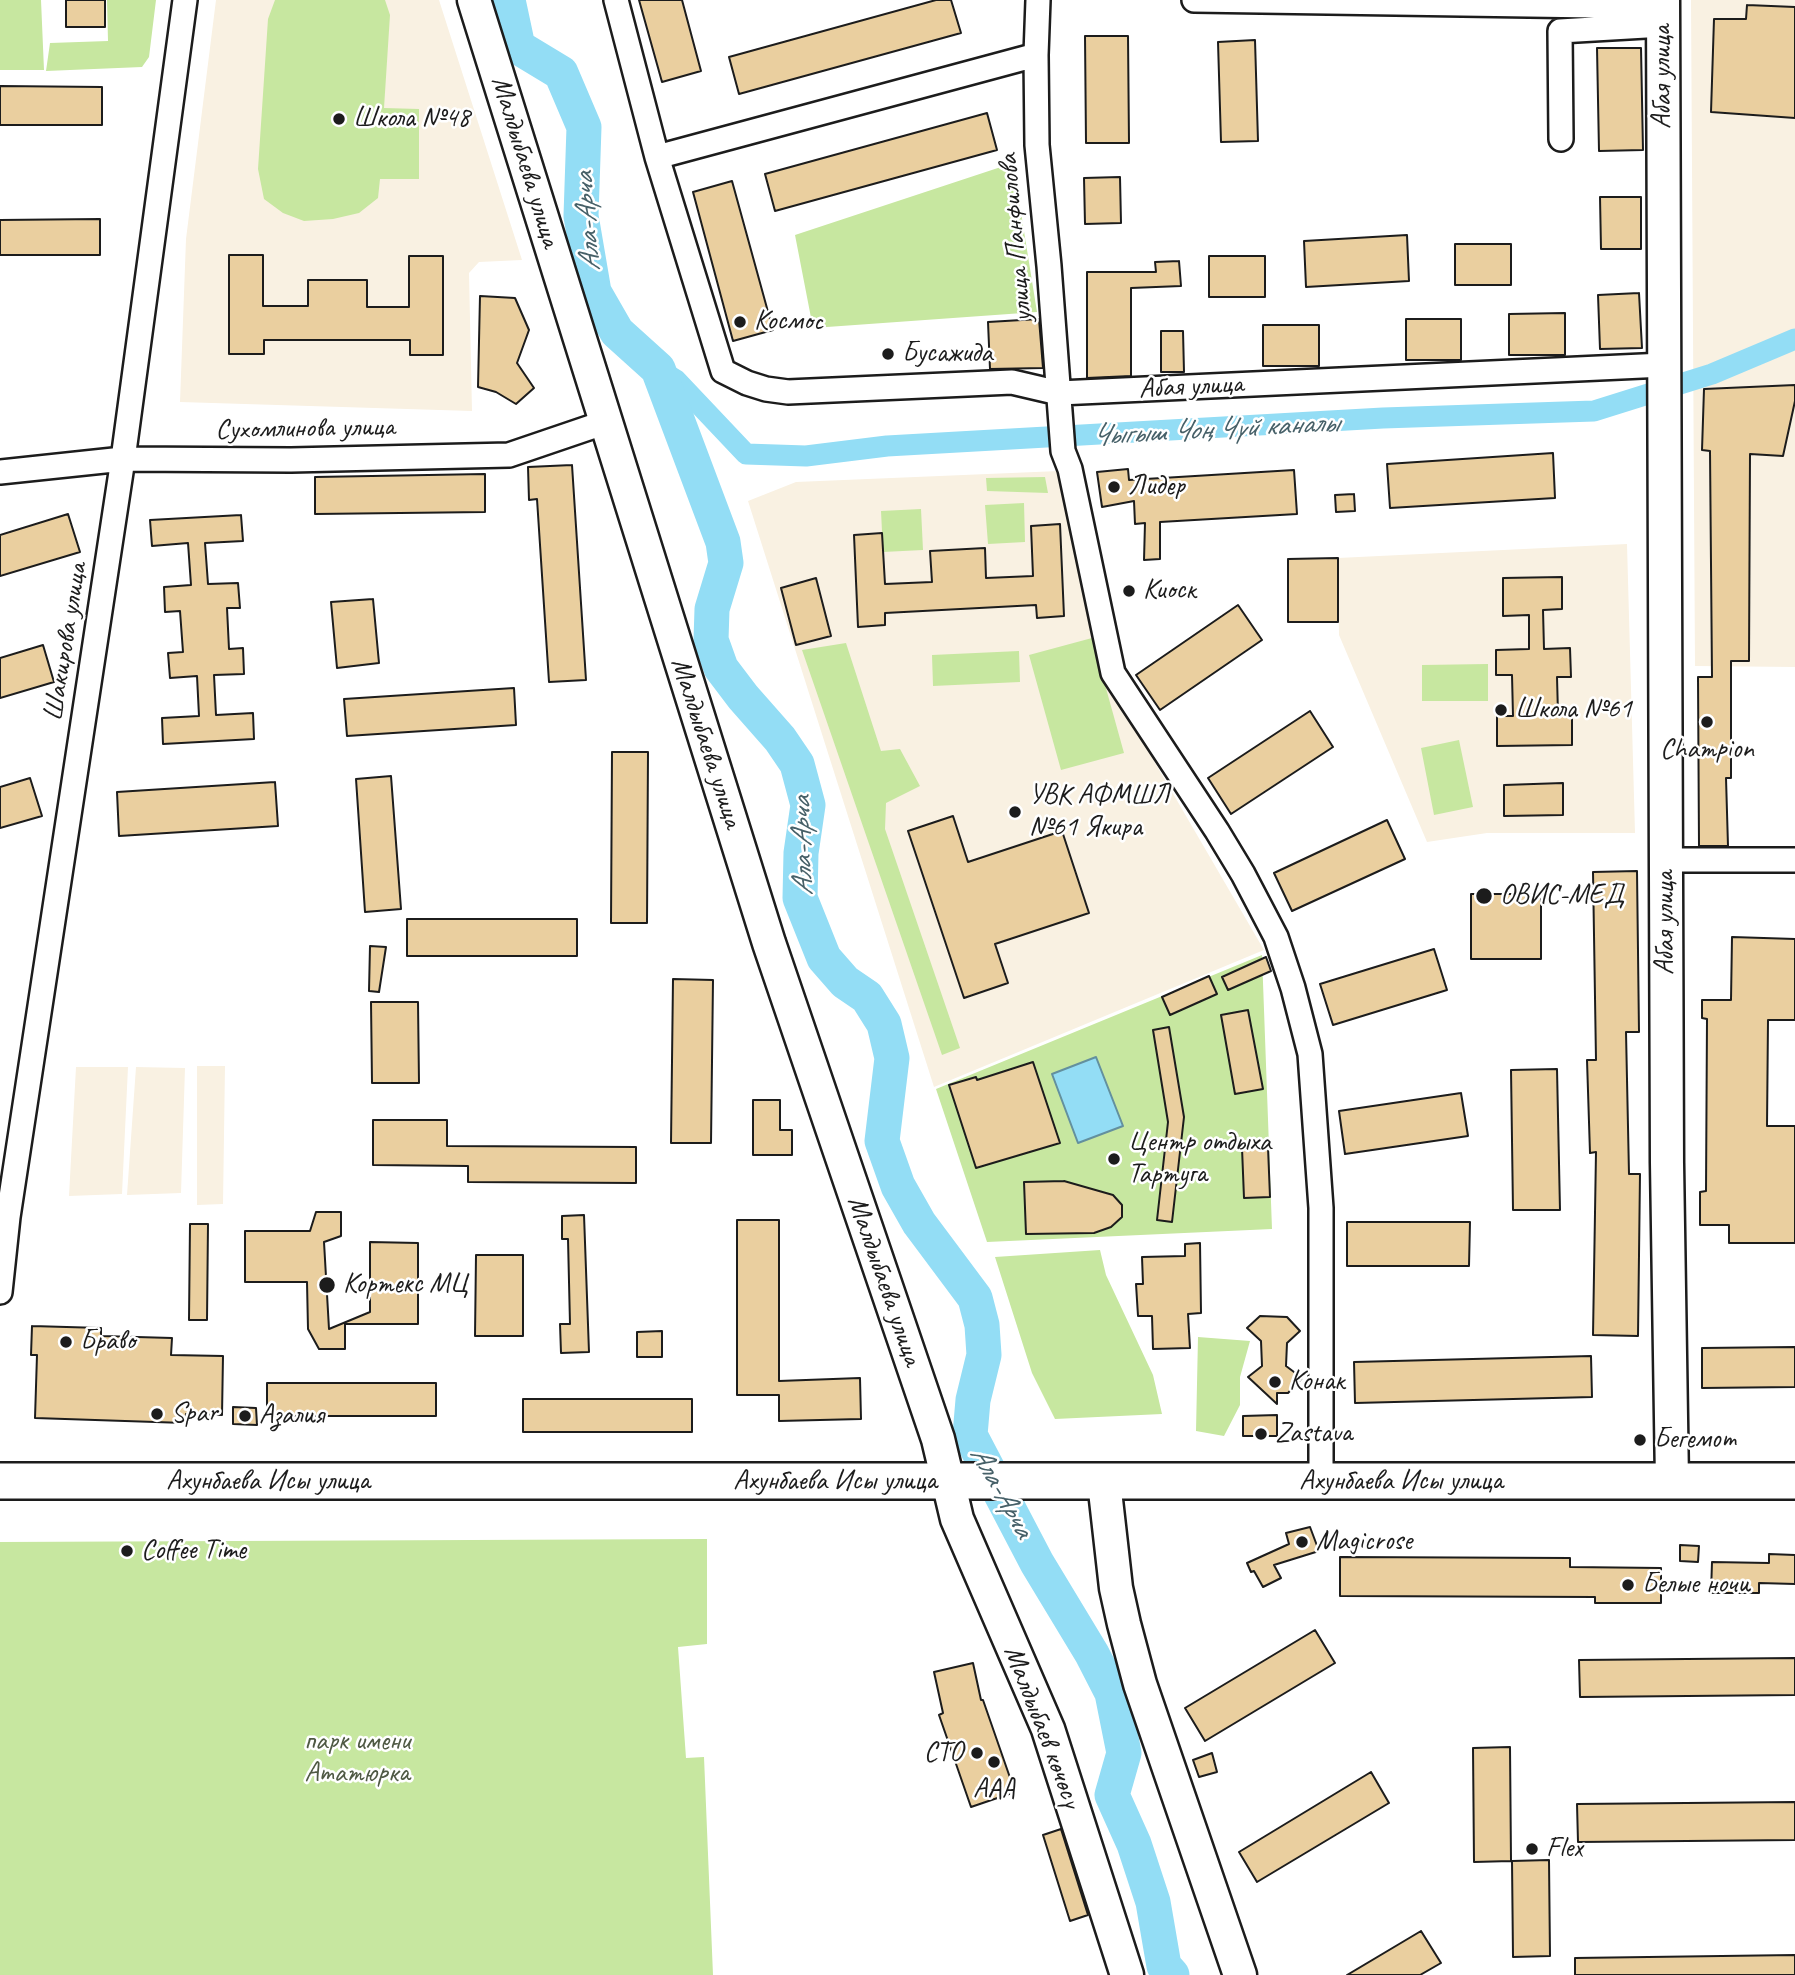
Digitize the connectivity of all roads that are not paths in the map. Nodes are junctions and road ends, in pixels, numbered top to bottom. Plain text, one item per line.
1 (185, 0) edge
2 (474, 0) edge
3 (615, 0) edge
4 (1038, 0) edge
5 (1194, 0) edge
6 (1663, 11) edge
7 (1036, 55) junction
8 (1561, 139) dead end
9 (657, 157) junction
10 (1664, 384) junction
11 (1059, 393) junction
12 (606, 422) junction
13 (123, 458) junction
14 (0, 472) edge
15 (1666, 860) junction
16 (1795, 860) edge
17 (0, 1292) edge
18 (0, 1481) edge
19 (1795, 1481) edge
20 (1104, 1482) junction
21 (1321, 1482) junction
22 (1672, 1482) junction
23 (961, 1483) junction
24 (1127, 1975) edge
25 (1240, 1975) edge

1 - 13 street, Шакирова улица
2 - 12 street, Малдыбаева улица
3 - 9 street
4 - 7 street, улица Панфилова
5 - 6 street
6 - 8 street
6 - 10 street, Абая улица
7 - 9 street
7 - 11 street, улица Панфилова
9 - 11 street, Абая улица
10 - 11 street, Абая улица
10 - 15 street, Абая улица
11 - 21 street, улица Панфилова
12 - 13 street, Сухомлинова улица
12 - 23 street, Малдыбаева улица
13 - 14 street, Сухомлинова улица
13 - 17 street, Шакирова улица
15 - 16 street
15 - 22 street, Абая улица
18 - 23 main road, Ахунбаева Исы улица
19 - 22 main road, Ахунбаева Исы улица
20 - 21 main road, Ахунбаева Исы улица
20 - 23 main road, Ахунбаева Исы улица
20 - 25 street
21 - 22 main road, Ахунбаева Исы улица
23 - 24 street, Малдыбаев көчөсү

